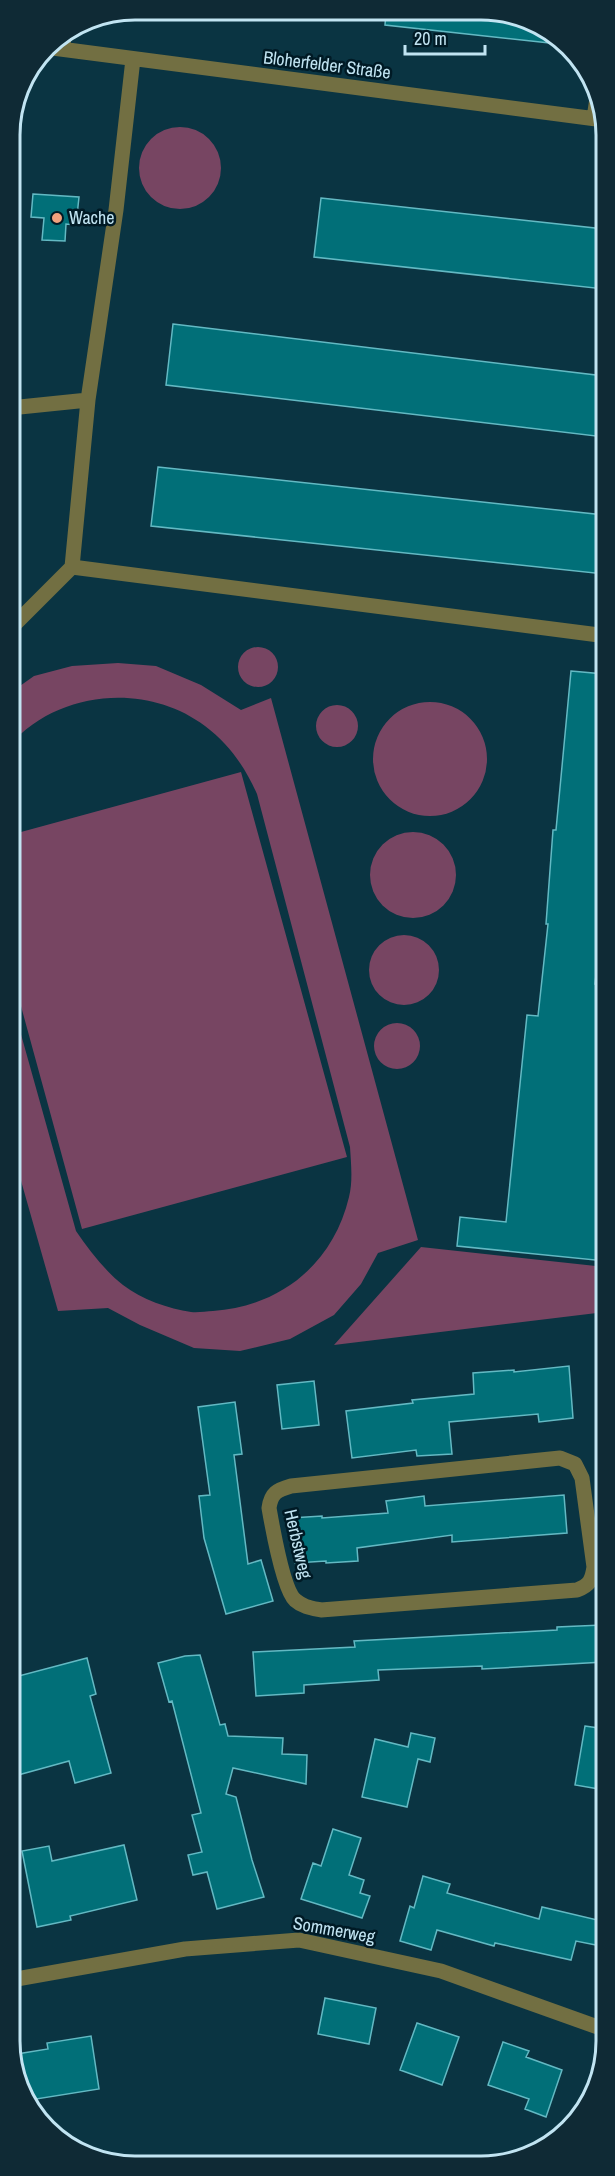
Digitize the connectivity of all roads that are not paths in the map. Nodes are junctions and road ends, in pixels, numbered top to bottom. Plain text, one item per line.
1 (67, 42) edge
2 (133, 59) junction
3 (595, 118) edge
4 (88, 400) junction
5 (20, 407) edge
6 (72, 567) junction
7 (20, 619) edge
8 (596, 635) edge
9 (595, 1527) edge
10 (595, 1558) edge
11 (20, 1978) edge
12 (595, 2026) edge

1 - 2 street, Bloherfelder Straße
2 - 3 street, Bloherfelder Straße
2 - 4 street
4 - 5 street
4 - 6 street
6 - 7 street
6 - 8 street
9 - 10 street, Herbstweg
11 - 12 street, Sommerweg

